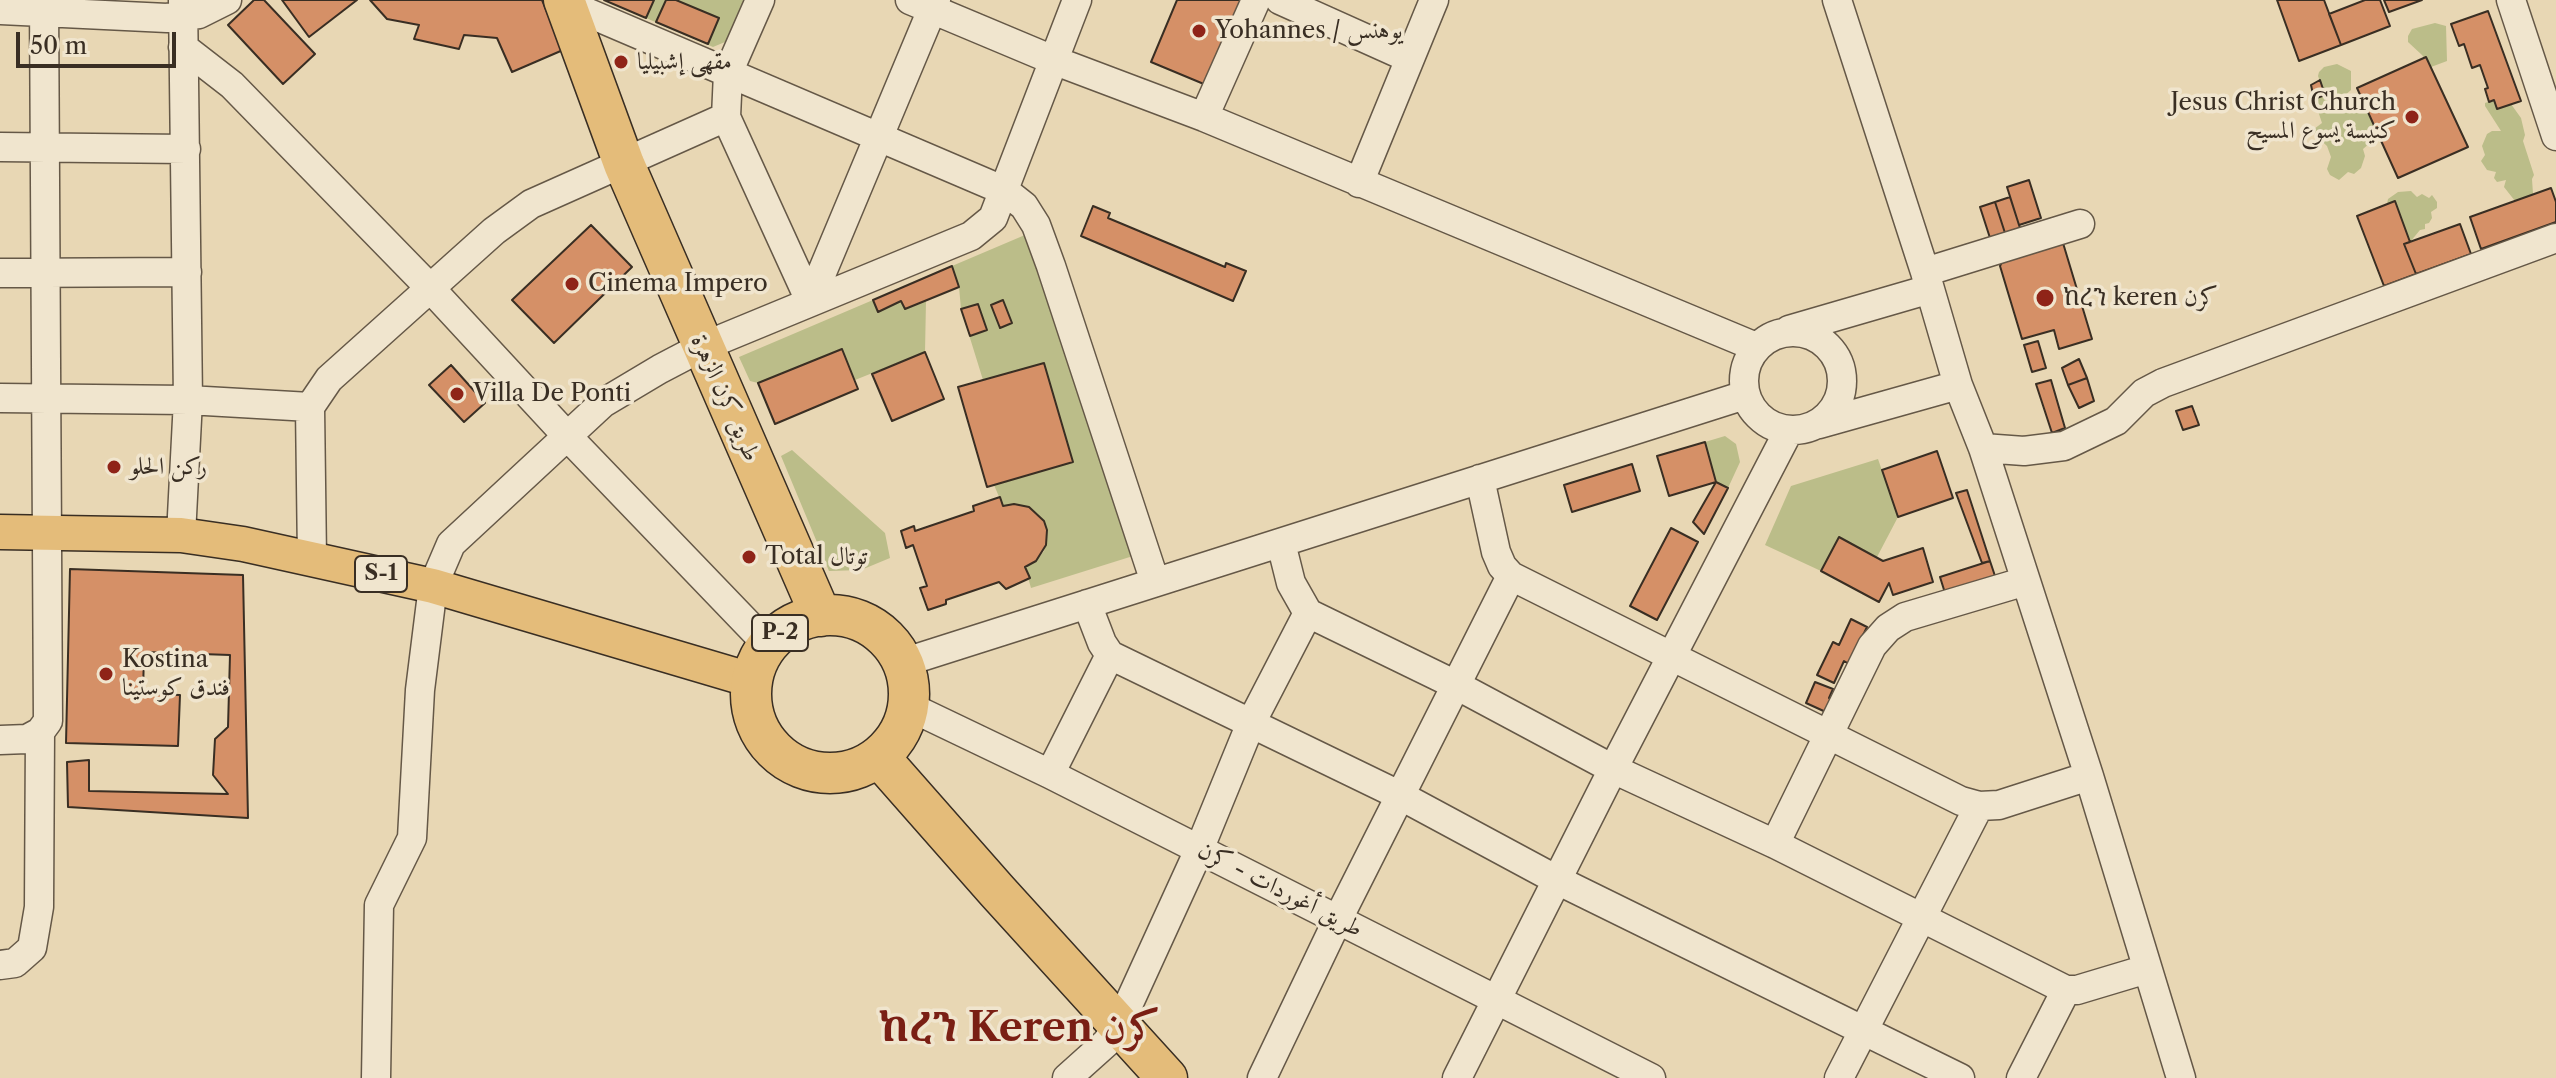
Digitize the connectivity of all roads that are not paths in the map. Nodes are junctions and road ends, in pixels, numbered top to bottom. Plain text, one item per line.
1 (227, 0) edge
2 (760, 0) edge
3 (1077, 0) edge
4 (1256, 0) edge
5 (1280, 0) edge
6 (1434, 0) edge
7 (1837, 0) edge
8 (2511, 0) edge
9 (565, 1) edge
10 (926, 3) edge
11 (44, 6) edge
12 (183, 8) edge
13 (0, 10) edge
14 (183, 47) junction
15 (1409, 58) junction
16 (1053, 60) junction
17 (728, 73) junction
18 (726, 117) junction
19 (1204, 117) junction
20 (878, 136) junction
21 (2556, 136) edge
22 (0, 147) edge
23 (45, 149) junction
24 (186, 149) junction
25 (624, 164) junction
26 (1359, 183) junction
27 (1005, 191) junction
28 (2080, 224) dead end
29 (2556, 238) edge
30 (46, 272) junction
31 (187, 272) junction
32 (0, 273) edge
33 (1928, 281) junction
34 (431, 289) junction
35 (810, 301) junction
36 (1783, 332) junction
37 (702, 347) junction
38 (1756, 347) junction
39 (1958, 385) junction
40 (1745, 395) junction
41 (45, 397) junction
42 (0, 398) edge
43 (188, 400) junction
44 (310, 407) junction
45 (1802, 428) junction
46 (568, 437) junction
47 (1983, 448) junction
48 (1480, 479) junction
49 (0, 532) edge
50 (45, 532) junction
51 (181, 535) junction
52 (1281, 543) junction
53 (312, 559) junction
54 (1511, 576) junction
55 (2026, 581) junction
56 (1155, 582) junction
57 (433, 586) junction
58 (1087, 604) junction
59 (1308, 613) junction
60 (821, 616) junction
61 (1110, 655) junction
62 (1671, 656) junction
63 (760, 662) junction
64 (902, 663) junction
65 (1456, 685) junction
66 (908, 706) junction
67 (1251, 723) junction
68 (40, 732) junction
69 (1828, 735) junction
70 (0, 740) edge
71 (879, 757) junction
72 (1613, 769) junction
73 (1050, 774) junction
74 (2089, 776) junction
75 (1401, 796) junction
76 (1979, 806) junction
77 (1775, 844) junction
78 (1199, 850) junction
79 (1557, 880) junction
80 (1922, 918) junction
81 (1338, 919) junction
82 (0, 965) edge
83 (2147, 969) junction
84 (2066, 990) junction
85 (1495, 1000) junction
86 (1119, 1025) junction
87 (1865, 1030) junction
88 (376, 1078) edge
89 (1067, 1078) edge
90 (1167, 1078) edge
91 (1262, 1078) edge
92 (1457, 1078) edge
93 (1651, 1078) edge
94 (1839, 1078) edge
95 (1960, 1078) edge
96 (2021, 1078) edge
97 (2181, 1078) edge

1 - 12 street
2 - 17 street
3 - 16 street
4 - 19 street
5 - 15 street
6 - 15 street
7 - 33 street
8 - 21 street
9 - 17 street
9 - 25 highway, طريق كرن الزهرة / P-2
10 - 16 street
10 - 20 street
11 - 12 street
11 - 13 street
11 - 23 street
12 - 14 street
14 - 24 street
14 - 34 street
15 - 26 street
16 - 19 street
16 - 27 street
17 - 18 street
17 - 20 street
18 - 25 street
18 - 35 street
19 - 26 street
20 - 27 street
20 - 35 street
22 - 23 street
23 - 24 street
23 - 30 street
24 - 31 street
25 - 34 street
25 - 37 highway, طريق كرن الزهرة / P-2
26 - 38 street
27 - 35 street
27 - 56 street
28 - 33 street
29 - 47 street
30 - 31 street
30 - 32 street
30 - 41 street
31 - 43 street
33 - 36 street
33 - 39 street
34 - 44 street
34 - 46 street
35 - 37 street
36 - 38 street
36 - 45 street
37 - 46 street
37 - 60 highway, طريق كرن الزهرة / P-2
38 - 40 street
39 - 45 street
39 - 47 street
40 - 45 street
40 - 48 street
41 - 42 street
41 - 43 street
41 - 50 street
43 - 44 street
43 - 51 street
44 - 53 street
45 - 62 street
46 - 57 street
46 - 63 street
47 - 55 street
48 - 52 street
48 - 54 street
49 - 50 main road, S-1
50 - 51 main road, S-1
50 - 68 street
51 - 53 main road, S-1
52 - 56 street
52 - 59 street
53 - 57 main road, S-1
54 - 62 street
54 - 65 street
55 - 69 street
55 - 74 street
56 - 58 street
57 - 63 main road, S-1
57 - 88 street
58 - 61 street
58 - 64 street
59 - 65 street
59 - 67 street
60 - 63 highway, P-2
60 - 64 highway, P-2
61 - 67 street
61 - 73 street
62 - 69 street
62 - 72 street
63 - 71 highway, P-2
64 - 66 highway, P-2
65 - 72 street
65 - 75 street
66 - 71 highway
66 - 73 street, طريق أغوردات - كرن
67 - 75 street
67 - 78 street
68 - 70 street
68 - 82 street
69 - 76 street
69 - 77 street
71 - 86 highway
72 - 77 street
72 - 79 street
73 - 78 street, طريق أغوردات - كرن
74 - 76 street
74 - 83 street
75 - 79 street
75 - 81 street
76 - 80 street
77 - 80 street
78 - 81 street, طريق أغوردات - كرن
78 - 86 street
79 - 85 street
79 - 87 street
80 - 84 street
80 - 87 street
81 - 85 street, طريق أغوردات - كرن
81 - 91 street
83 - 84 street
83 - 97 street
84 - 96 street
85 - 92 street
85 - 93 street, طريق أغوردات - كرن
86 - 89 street
86 - 90 highway
87 - 94 street
87 - 95 street

